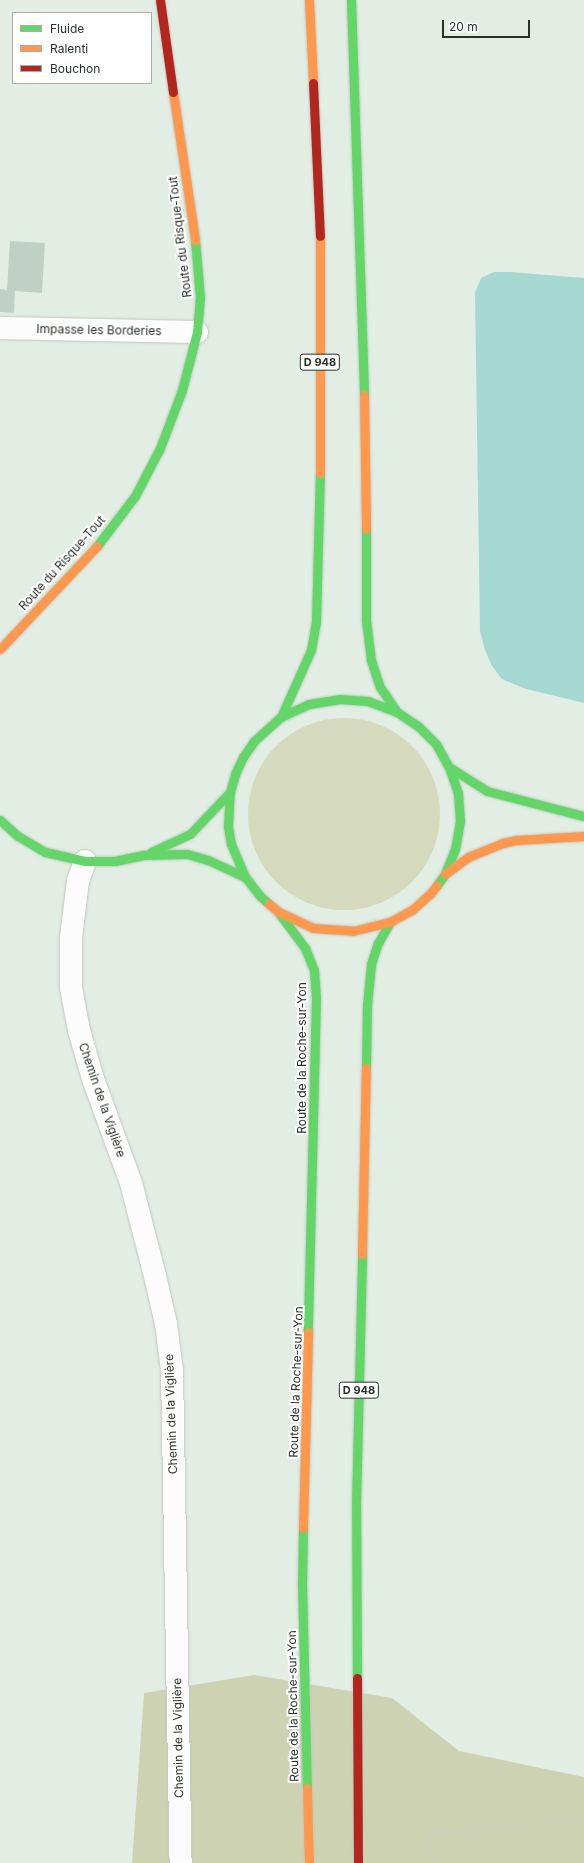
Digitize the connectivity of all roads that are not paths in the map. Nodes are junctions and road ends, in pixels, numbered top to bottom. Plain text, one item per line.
1 (160, 0) edge
2 (309, 0) edge
3 (350, 0) edge
4 (0, 328) edge
5 (197, 332) junction
6 (0, 650) edge
7 (397, 712) junction
8 (282, 717) junction
9 (449, 767) junction
10 (230, 792) junction
11 (584, 816) edge
12 (0, 820) edge
13 (584, 836) edge
14 (144, 855) junction
15 (84, 861) junction
16 (445, 874) junction
17 (245, 877) junction
18 (278, 912) junction
19 (390, 922) junction
20 (181, 1863) edge
21 (309, 1863) edge
22 (358, 1863) edge

1 - 5 main road, Route du Risque-Tout
2 - 8 main road, D 948
3 - 7 main road
4 - 5 street, Impasse les Borderies
5 - 6 main road, Route du Risque-Tout
7 - 8 main road
7 - 9 main road
8 - 10 main road
9 - 11 main road
9 - 16 main road
10 - 14 main road
10 - 17 main road
12 - 15 main road
13 - 16 main road
14 - 15 main road
14 - 17 main road
15 - 20 street, Chemin de la Viglière
16 - 19 main road
17 - 18 main road
18 - 19 main road
18 - 21 main road, Route de la Roche-sur-Yon
19 - 22 main road, D 948

